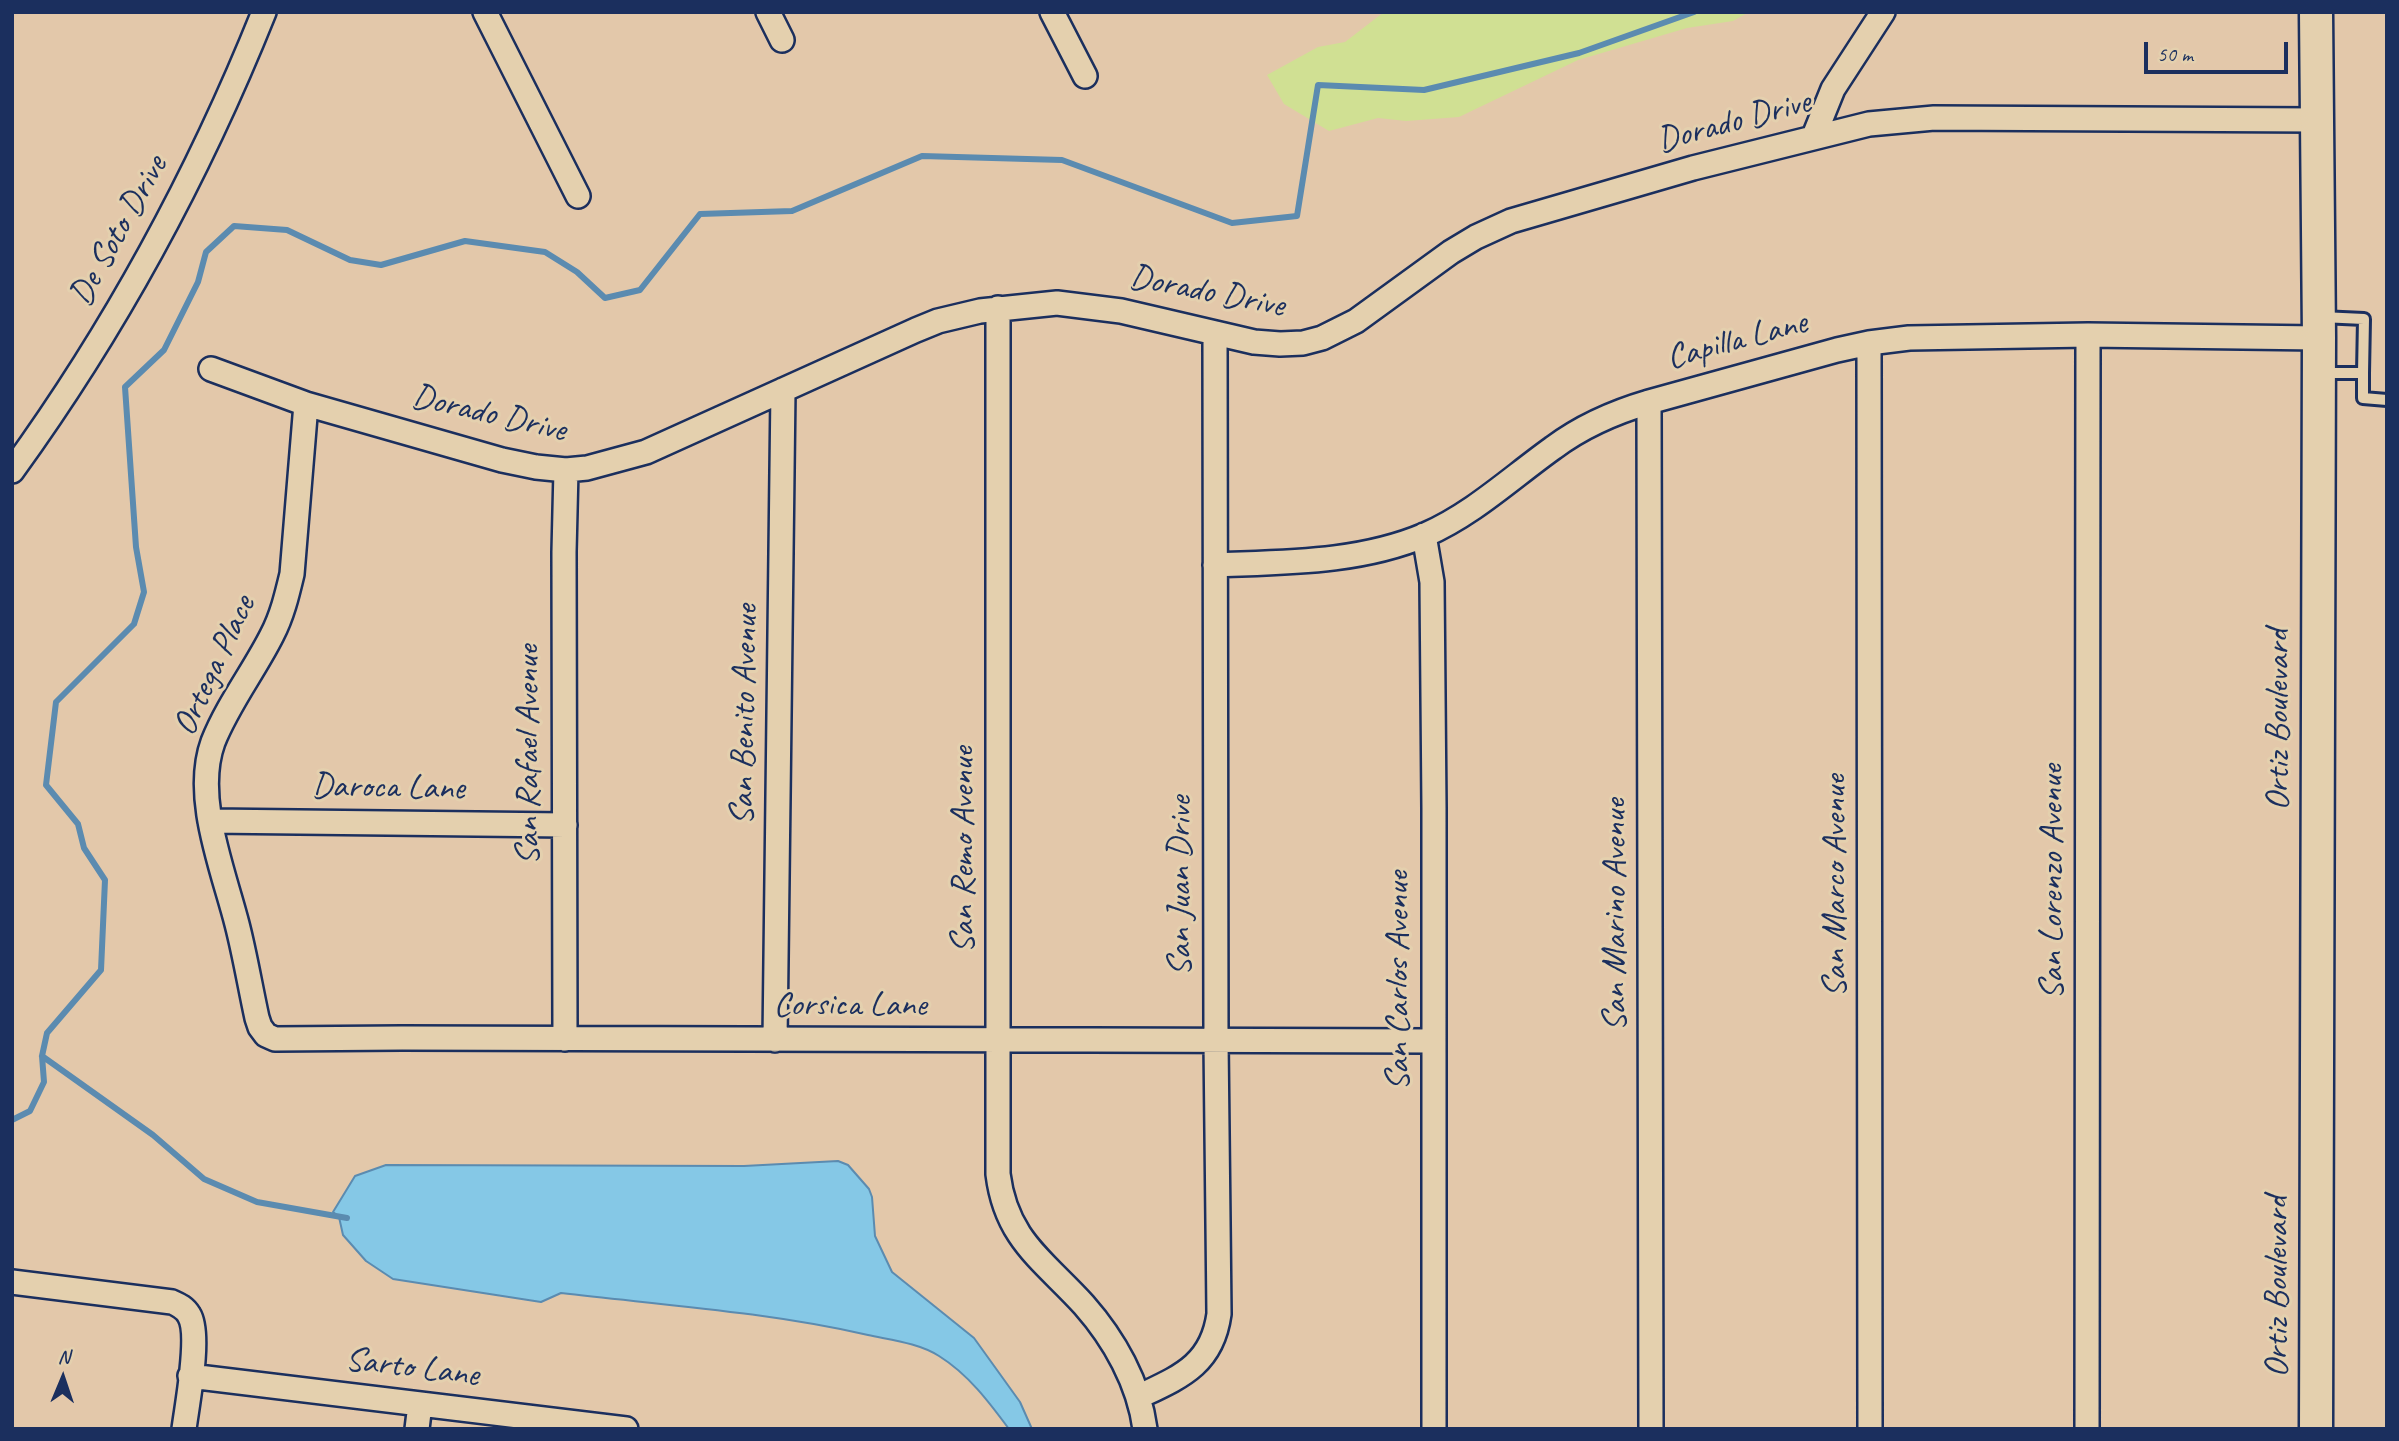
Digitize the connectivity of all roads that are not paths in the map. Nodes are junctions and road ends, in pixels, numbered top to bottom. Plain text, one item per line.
1 (264, 12) edge
2 (485, 12) edge
3 (768, 12) edge
4 (1052, 12) edge
5 (1883, 12) edge
6 (2316, 12) edge
7 (782, 40) dead end
8 (1084, 76) dead end
9 (2316, 120) junction
10 (1814, 136) junction
11 (578, 196) dead end
12 (999, 308) junction
13 (2319, 328) junction
14 (1215, 333) junction
15 (2088, 335) junction
16 (1869, 343) junction
17 (211, 369) dead end
18 (2319, 373) junction
19 (2363, 373) junction
20 (783, 390) junction
21 (2387, 400) edge
22 (1649, 402) junction
23 (306, 404) junction
24 (566, 470) junction
25 (12, 471) edge
26 (1424, 535) junction
27 (1215, 565) junction
28 (210, 821) junction
29 (565, 825) junction
30 (266, 1035) joint
31 (565, 1039) junction
32 (775, 1040) junction
33 (999, 1041) junction
34 (1216, 1041) junction
35 (1434, 1041) junction
36 (12, 1282) edge
37 (190, 1376) junction
38 (1138, 1396) junction
39 (420, 1404) junction
40 (184, 1429) edge
41 (417, 1429) edge
42 (626, 1429) edge
43 (1144, 1429) edge
44 (1434, 1429) edge
45 (1651, 1429) edge
46 (1870, 1429) edge
47 (2087, 1429) edge
48 (2316, 1429) edge

1 - 25 street, De Soto Drive
2 - 11 street
3 - 7 street
4 - 8 street
5 - 10 street
6 - 9 street, Ortiz Boulevard
9 - 10 street, Dorado Drive
9 - 13 street, Ortiz Boulevard
10 - 14 street, Dorado Drive
12 - 14 street, Dorado Drive
12 - 20 street, Dorado Drive
12 - 33 street, San Remo Avenue
13 - 15 street, Capilla Lane
13 - 18 street, Ortiz Boulevard
13 - 19 lane
14 - 27 street, San Juan Drive
15 - 16 street, Capilla Lane
15 - 47 street, San Lorenzo Avenue
16 - 22 street, Capilla Lane
16 - 46 street, San Marco Avenue
17 - 23 street, Dorado Drive
18 - 19 lane
18 - 48 street, Ortiz Boulevard
19 - 21 lane
20 - 24 street, Dorado Drive
20 - 32 street, San Benito Avenue
22 - 26 street, Capilla Lane
22 - 45 street, San Marino Avenue
23 - 24 street, Dorado Drive
23 - 28 street, Ortega Place
24 - 29 street, San Rafael Avenue
26 - 27 street, Capilla Lane
26 - 35 street, San Carlos Avenue
27 - 34 street, San Juan Drive
28 - 29 street, Daroca Lane
28 - 30 street, Ortega Place
29 - 31 street, San Rafael Avenue
30 - 31 street, Corsica Lane
31 - 32 street, Corsica Lane
32 - 33 street, Corsica Lane
33 - 34 street, Corsica Lane
33 - 38 street, San Remo Avenue
34 - 35 street, Corsica Lane
34 - 38 street, San Juan Drive
35 - 44 street, San Carlos Avenue
36 - 37 street
37 - 39 street, Sarto Lane
37 - 40 street
38 - 43 street, San Remo Avenue
39 - 41 street
39 - 42 street, Sarto Lane

